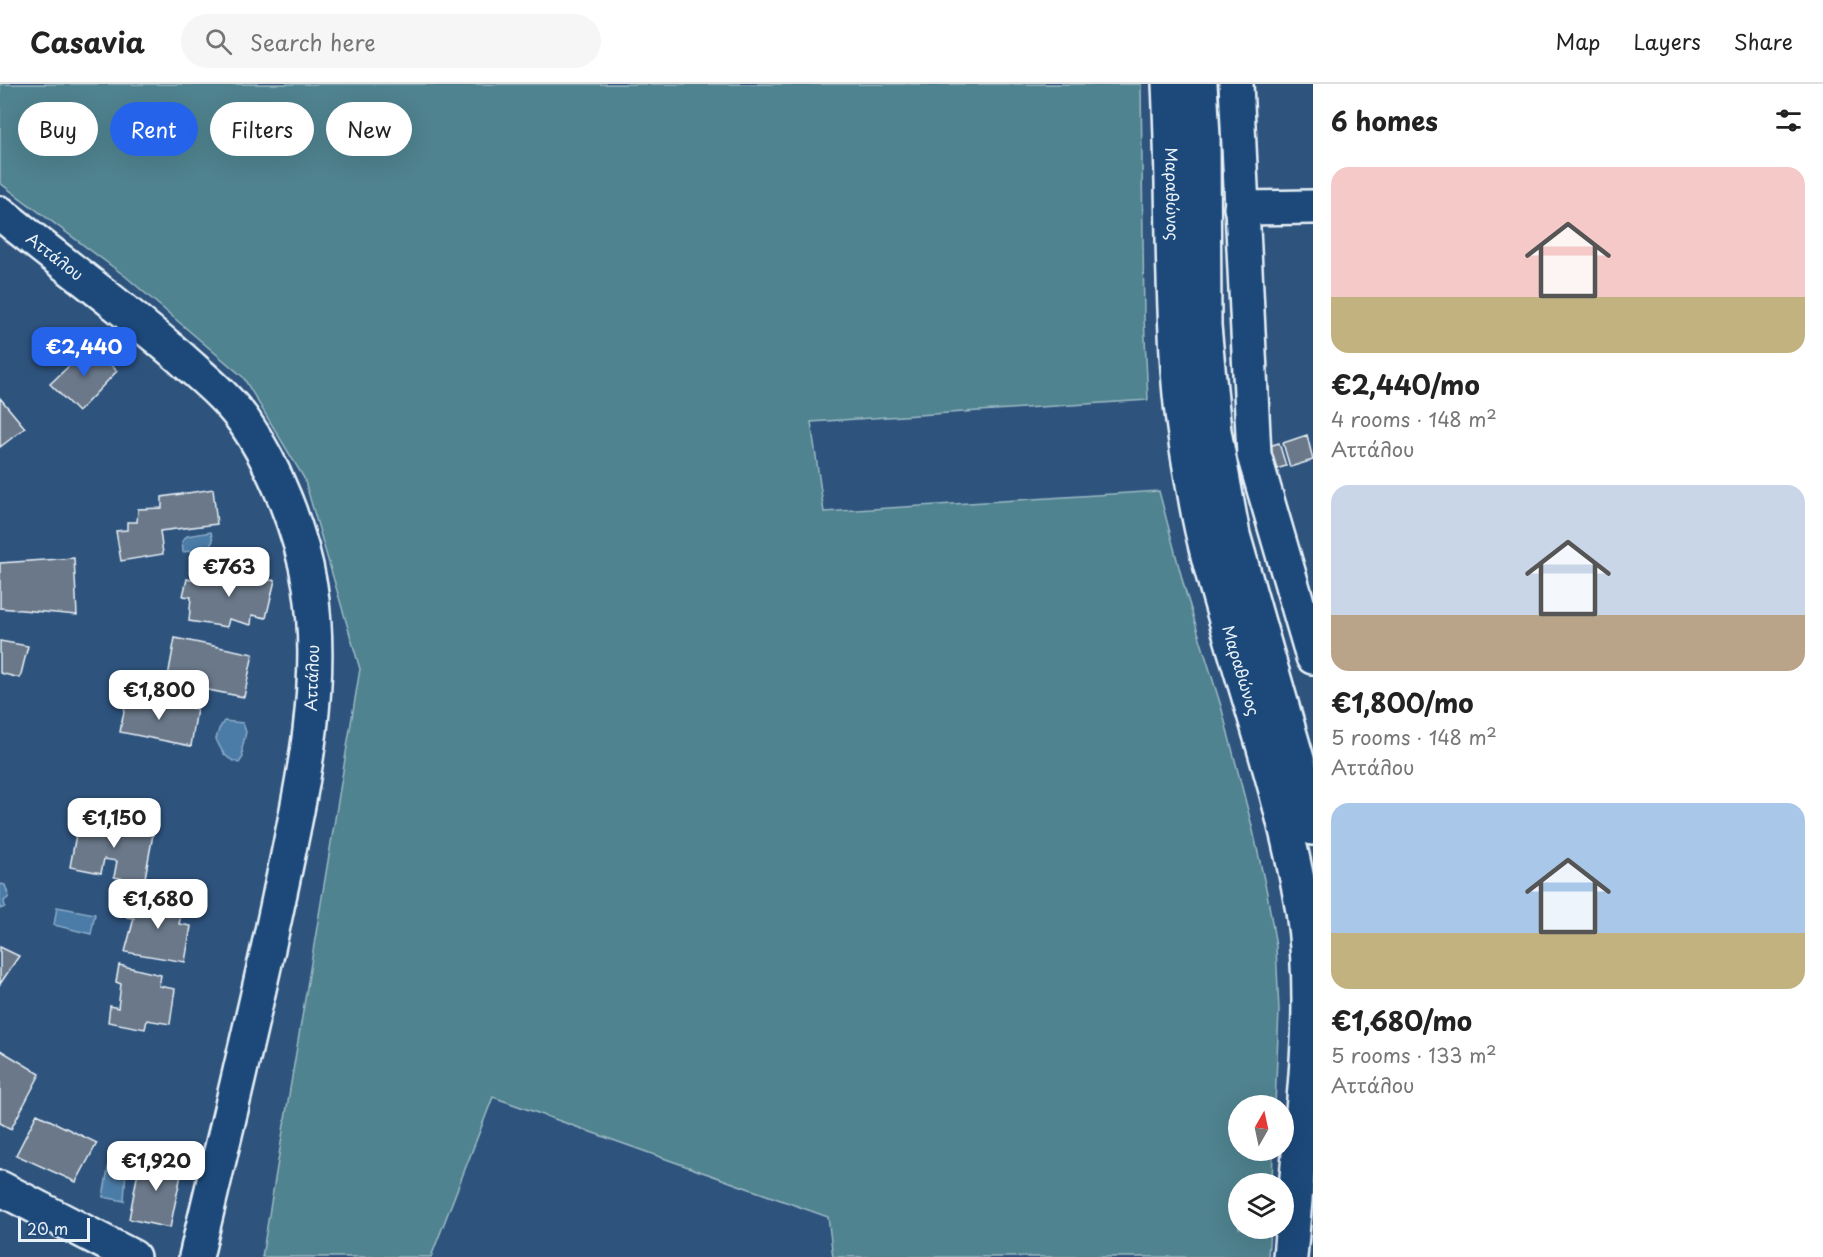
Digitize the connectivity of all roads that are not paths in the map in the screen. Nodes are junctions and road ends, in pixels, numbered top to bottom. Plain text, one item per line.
1 (1169, 84) edge
2 (1200, 84) edge
3 (1236, 84) edge
4 (1313, 207) edge
5 (1241, 208) junction
6 (0, 213) edge
7 (1305, 598) edge
8 (1313, 657) edge
9 (1313, 828) edge
10 (0, 1188) edge
11 (133, 1257) edge
12 (196, 1257) edge
13 (1290, 1257) edge

1 - 13 street, Μαραθώνος
2 - 9 street, Μαραθώνος
3 - 5 street
4 - 5 street
5 - 7 street
6 - 12 street, Αττάλου
7 - 8 street
10 - 11 street

